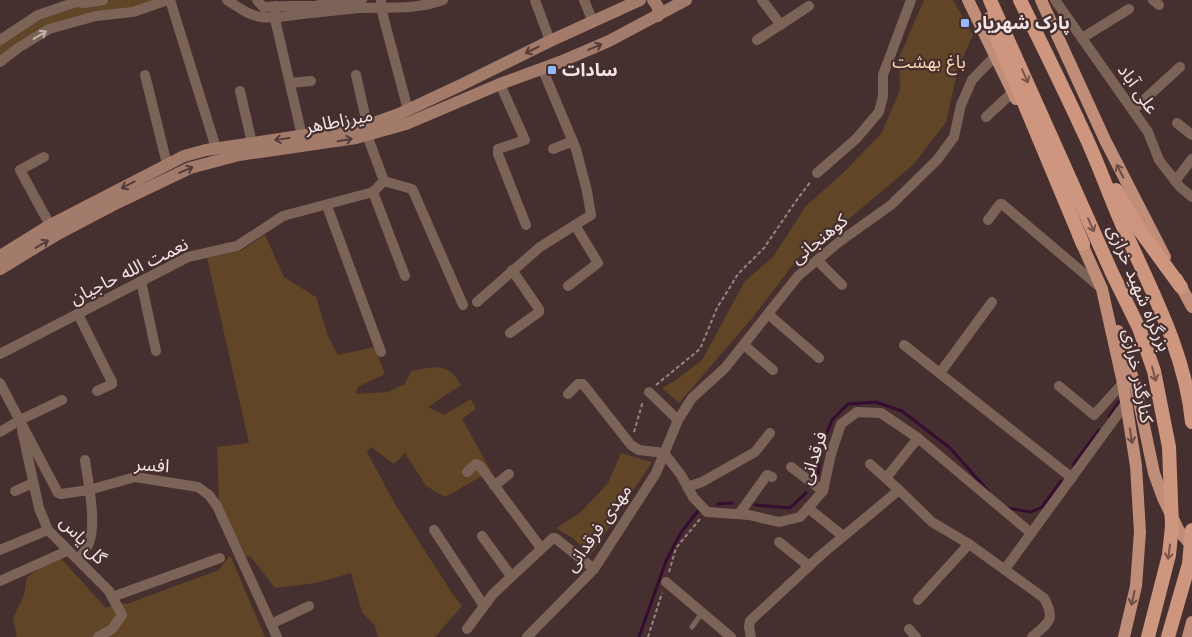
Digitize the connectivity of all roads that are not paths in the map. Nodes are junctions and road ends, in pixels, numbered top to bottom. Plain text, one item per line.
1 (104, 0) edge
2 (169, 0) edge
3 (227, 0) edge
4 (257, 0) edge
5 (362, 0) edge
6 (443, 0) edge
7 (534, 0) edge
8 (584, 0) edge
9 (640, 0) edge
10 (653, 0) edge
11 (686, 0) edge
12 (762, 0) edge
13 (911, 0) edge
14 (968, 0) edge
15 (981, 0) edge
16 (990, 0) edge
17 (1020, 0) edge
18 (1041, 0) edge
19 (1055, 0) edge
20 (76, 1) edge
21 (381, 4) edge
22 (274, 6) junction
23 (809, 6) dead end
24 (1129, 9) dead end
25 (658, 16) junction
26 (276, 19) junction
27 (80, 20) junction
28 (593, 22) junction
29 (781, 25) junction
30 (1082, 38) junction
31 (0, 40) edge
32 (757, 40) dead end
33 (550, 41) junction
34 (995, 56) junction
35 (0, 62) edge
36 (560, 62) junction
37 (1180, 67) dead end
38 (542, 68) junction
39 (145, 75) dead end
40 (356, 75) dead end
41 (310, 81) dead end
42 (290, 83) junction
43 (500, 84) junction
44 (240, 91) dead end
45 (1013, 92) junction
46 (408, 110) junction
47 (1133, 110) junction
48 (986, 117) dead end
49 (1177, 123) dead end
50 (367, 130) junction
51 (1084, 132) junction
52 (1192, 135) edge
53 (302, 136) junction
54 (573, 141) junction
55 (252, 143) junction
56 (216, 148) junction
57 (554, 149) dead end
58 (44, 157) dead end
59 (1192, 159) edge
60 (167, 164) junction
61 (817, 174) road end
62 (384, 181) junction
63 (1175, 181) junction
64 (373, 192) junction
65 (1192, 197) edge
66 (326, 206) junction
67 (988, 220) dead end
68 (50, 225) junction
69 (526, 225) dead end
70 (575, 225) junction
71 (1083, 244) junction
72 (0, 256) edge
73 (817, 260) junction
74 (0, 269) edge
75 (512, 270) junction
76 (405, 276) dead end
77 (141, 281) junction
78 (842, 285) dead end
79 (568, 286) dead end
80 (1181, 287) junction
81 (1102, 289) junction
82 (478, 302) dead end
83 (992, 302) dead end
84 (463, 305) dead end
85 (1192, 307) edge
86 (78, 314) junction
87 (768, 314) junction
88 (510, 333) dead end
89 (744, 345) junction
90 (904, 345) dead end
91 (156, 350) dead end
92 (382, 352) dead end
93 (0, 354) edge
94 (819, 358) dead end
95 (773, 370) dead end
96 (940, 373) junction
97 (0, 383) edge
98 (1123, 383) junction
99 (1058, 386) dead end
100 (97, 391) dead end
101 (649, 392) road end
102 (568, 394) dead end
103 (62, 400) dead end
104 (1126, 403) junction
105 (1094, 415) junction
106 (20, 420) junction
107 (678, 420) junction
108 (1192, 422) edge
109 (1109, 427) junction
110 (0, 432) edge
111 (770, 433) dead end
112 (918, 438) junction
113 (664, 453) junction
114 (85, 460) dead end
115 (870, 464) dead end
116 (791, 467) dead end
117 (467, 472) dead end
118 (509, 474) dead end
119 (772, 477) dead end
120 (886, 478) junction
121 (1072, 478) junction
122 (33, 483) junction
123 (494, 486) junction
124 (687, 487) junction
125 (89, 490) junction
126 (899, 490) junction
127 (15, 491) dead end
128 (823, 491) junction
129 (808, 508) junction
130 (739, 514) junction
131 (48, 530) junction
132 (434, 530) dead end
133 (1192, 530) edge
134 (1031, 533) junction
135 (482, 536) dead end
136 (844, 536) junction
137 (779, 542) dead end
138 (969, 544) junction
139 (1192, 546) edge
140 (541, 548) junction
141 (0, 550) edge
142 (67, 551) junction
143 (220, 558) dead end
144 (79, 559) junction
145 (809, 566) junction
146 (594, 569) junction
147 (1006, 569) junction
148 (512, 576) junction
149 (0, 582) edge
150 (666, 582) road end
151 (112, 597) junction
152 (918, 600) dead end
153 (310, 606) dead end
154 (484, 606) junction
155 (702, 612) junction
156 (1192, 622) edge
157 (271, 624) junction
158 (692, 628) dead end
159 (467, 630) dead end
160 (98, 637) edge
161 (278, 637) edge
162 (526, 637) edge
163 (732, 637) edge
164 (751, 637) edge
165 (1032, 637) edge
166 (1124, 637) edge
167 (1148, 637) edge
168 (1168, 637) edge
169 (1188, 637) edge

1 - 20 street
2 - 27 street
2 - 56 street
3 - 26 street
4 - 22 street
5 - 22 street
6 - 21 street
7 - 33 street
8 - 28 street
9 - 28 main road, میرزاطاهر
10 - 25 main road
11 - 25 main road, میرزاطاهر
12 - 29 street
13 - 61 street
14 - 34 main road, کنارگذر خرازی
15 - 71 highway
16 -> 167 highway, بزرگراه شهید خرازی
17 - 51 highway, بزرگراه شهید خرازی
80 -> 18 main road
19 - 30 street, علی آباد
20 - 27 street
20 - 31 street
21 - 26 street
21 - 46 street
22 - 26 street
23 - 29 street
24 - 30 street
36 -> 25 main road, میرزاطاهر
26 - 42 street
35 -> 27 street
28 - 33 main road, میرزاطاهر
29 - 32 street
30 - 47 street, علی آباد
33 - 36 main road
33 -> 46 main road, میرزاطاهر
34 - 45 main road, کنارگذر خرازی
34 - 73 street, کوهنجانی
36 - 38 main road, میرزاطاهر
37 - 47 street
38 - 43 main road, میرزاطاهر
38 - 54 street
39 - 60 street
40 - 50 street
41 - 42 street
42 - 53 street
43 - 50 main road, میرزاطاهر
43 - 69 street
44 - 55 street
45 - 48 street
45 - 71 main road, کنارگذر خرازی
46 - 50 main road, میرزاطاهر
47 - 63 street, علی آباد
49 - 52 street
50 - 53 main road, میرزاطاهر
50 - 62 street
74 -> 50 main road, میرزاطاهر
51 - 80 highway
51 - 108 highway, بزرگراه شهید خرازی
53 -> 55 main road, میرزاطاهر
54 - 57 street
54 - 70 street
55 - 56 main road, میرزاطاهر
56 - 60 main road, میرزاطاهر
58 - 68 street
59 - 63 street
60 -> 68 main road, میرزاطاهر
62 - 64 street, نعمت الله حاجیان
62 - 84 street
63 - 65 street, علی آباد
64 - 66 street, نعمت الله حاجیان
64 - 76 street
66 - 77 street, نعمت الله حاجیان
66 - 92 street
67 - 81 street
68 - 72 main road, میرزاطاهر
70 - 75 street
70 - 79 street
71 - 81 main road, کنارگذر خرازی
73 - 78 street
73 - 87 street, کوهنجانی
75 - 82 street
75 - 88 street
77 - 86 street, نعمت الله حاجیان
77 - 91 street
80 - 85 main road
81 - 98 main road, کنارگذر خرازی
81 - 139 main road
83 - 96 street
86 - 93 street, نعمت الله حاجیان
86 - 100 street
87 - 89 street, کوهنجانی
87 - 94 street
89 - 95 street
89 - 107 street, کوهنجانی
90 - 96 street
96 - 121 street
97 - 106 street, افسر
98 - 104 main road, کنارگذر خرازی
98 - 105 street
99 - 105 street
101 - 107 street
102 - 113 street
103 - 106 street
104 - 109 street
104 -> 166 main road, کنارگذر خرازی
105 - 109 street
106 - 110 street
106 - 122 street, گل یاس
106 - 125 street, افسر
107 - 113 street, کوهنجانی
109 - 121 street
111 - 124 street
112 - 120 street
112 - 128 street, فرقدانی
112 - 134 street, فرقدانی
113 - 124 street
113 - 146 street, مهدی فرقدانی
114 - 125 street
115 - 120 street
116 - 128 street
117 - 123 street
118 - 123 street
119 - 130 street
120 - 126 street
121 - 134 street
122 - 127 street
122 - 131 street, گل یاس
123 - 140 street
124 - 130 street, فرقدانی
125 - 144 street
125 - 157 street, افسر
126 - 136 street
126 - 138 street
128 - 129 street, فرقدانی
129 - 130 street, فرقدانی
129 - 136 street
131 - 141 street
131 - 142 street, گل یاس
132 - 154 street
133 - 168 highway
134 - 147 street
135 - 148 street
136 - 145 street
137 - 145 street
138 - 147 street
138 - 152 street
140 - 146 street
140 - 148 street
142 - 144 street, گل یاس
142 - 149 street
143 - 151 street
144 - 151 street, گل یاس
145 - 164 street
146 - 162 street, مهدی فرقدانی
147 - 165 street
148 - 154 street
150 - 155 street
151 - 160 street, گل یاس
153 - 157 street
154 - 159 street
155 - 158 lane
155 - 163 street
156 - 169 main road
157 - 161 street, افسر

